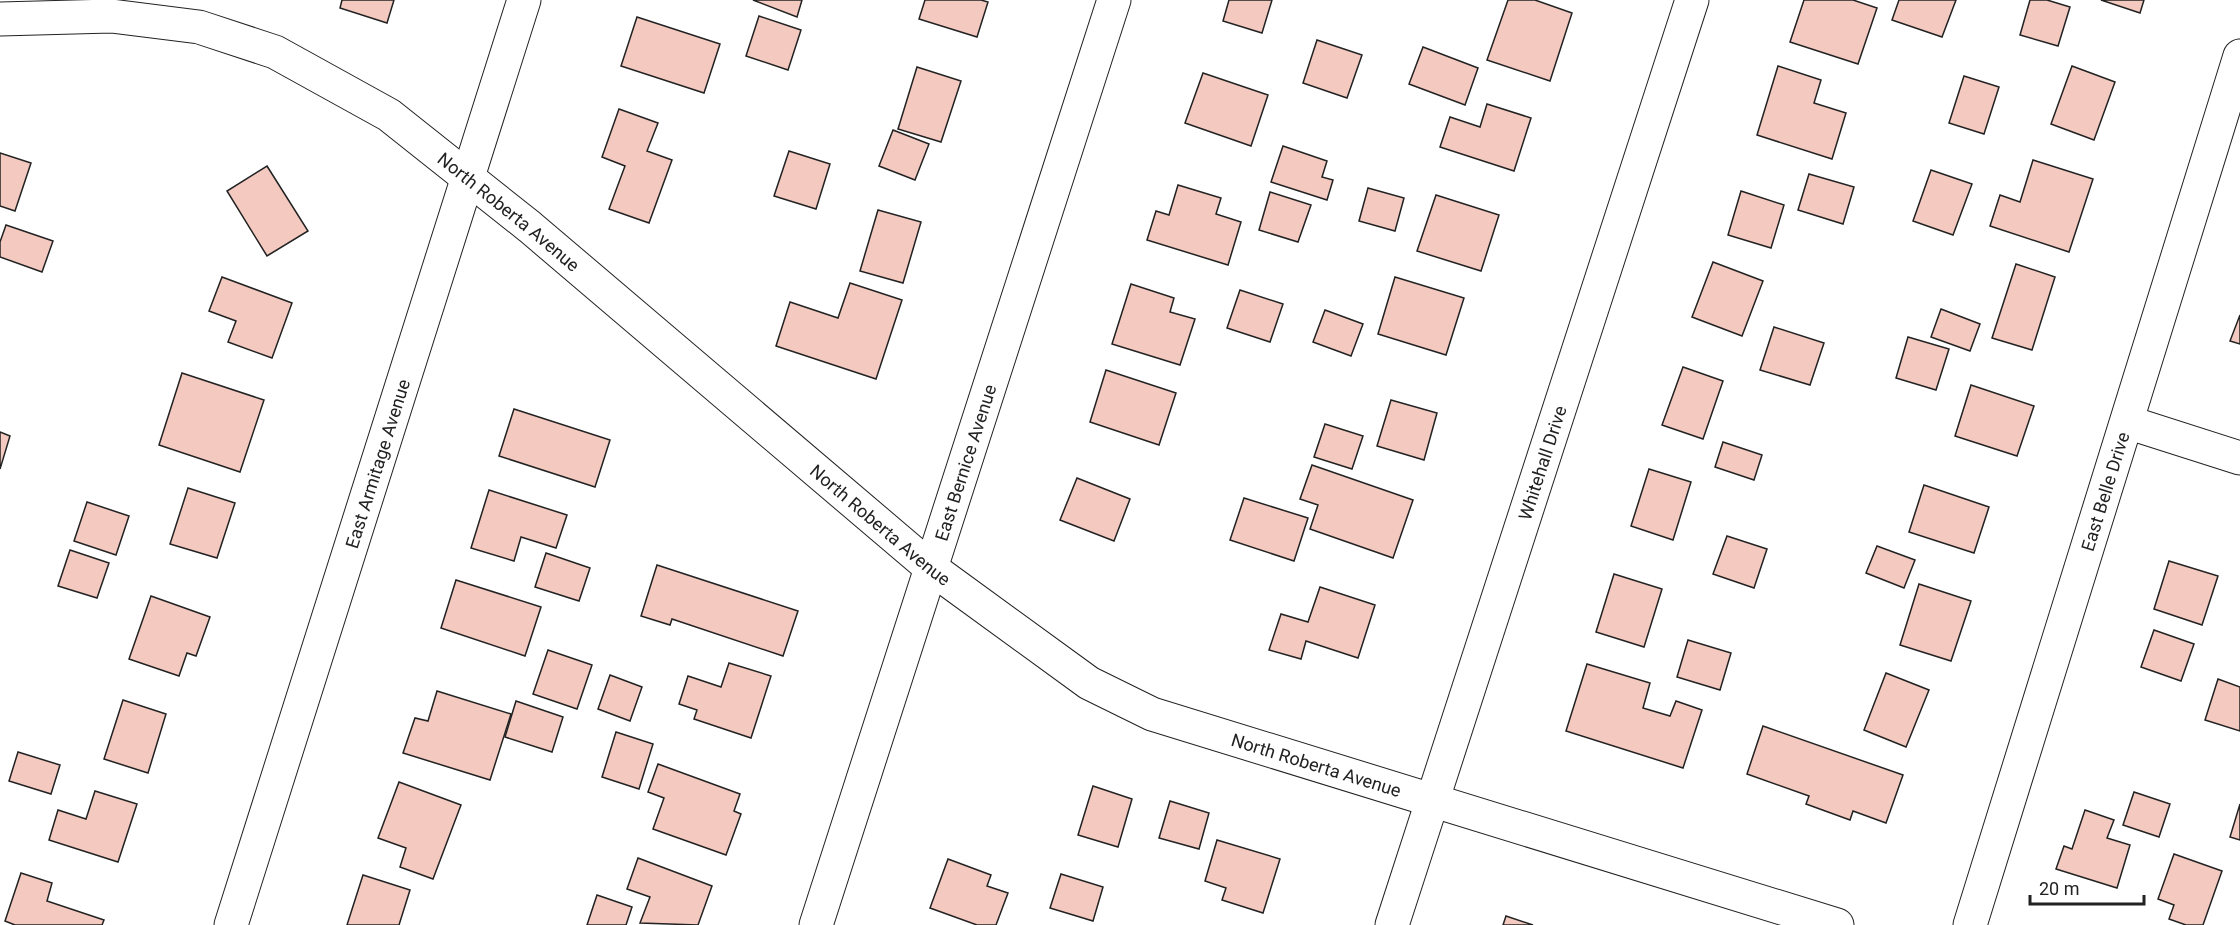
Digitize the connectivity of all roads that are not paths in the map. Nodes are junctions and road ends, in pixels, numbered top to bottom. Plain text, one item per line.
1 (524, 0) edge
2 (1114, 0) edge
3 (1692, 0) edge
4 (0, 19) edge
5 (2240, 56) edge
6 (468, 176) junction
7 (2127, 422) junction
8 (2240, 459) edge
9 (931, 568) junction
10 (1432, 801) junction
11 (231, 925) edge
12 (816, 925) edge
13 (1392, 925) edge
14 (1837, 925) edge
15 (1970, 925) edge

1 - 6 street, East Armitage Avenue
2 - 9 street, East Bernice Avenue
3 - 10 street, Whitehall Drive
4 - 6 street, North Roberta Avenue
5 - 7 street, East Belle Drive
6 - 9 street, North Roberta Avenue
6 - 11 street, East Armitage Avenue
7 - 8 street
7 - 15 street, East Belle Drive
9 - 10 street, North Roberta Avenue
9 - 12 street, East Bernice Avenue
10 - 13 street, Whitehall Drive
10 - 14 street, North Roberta Avenue

